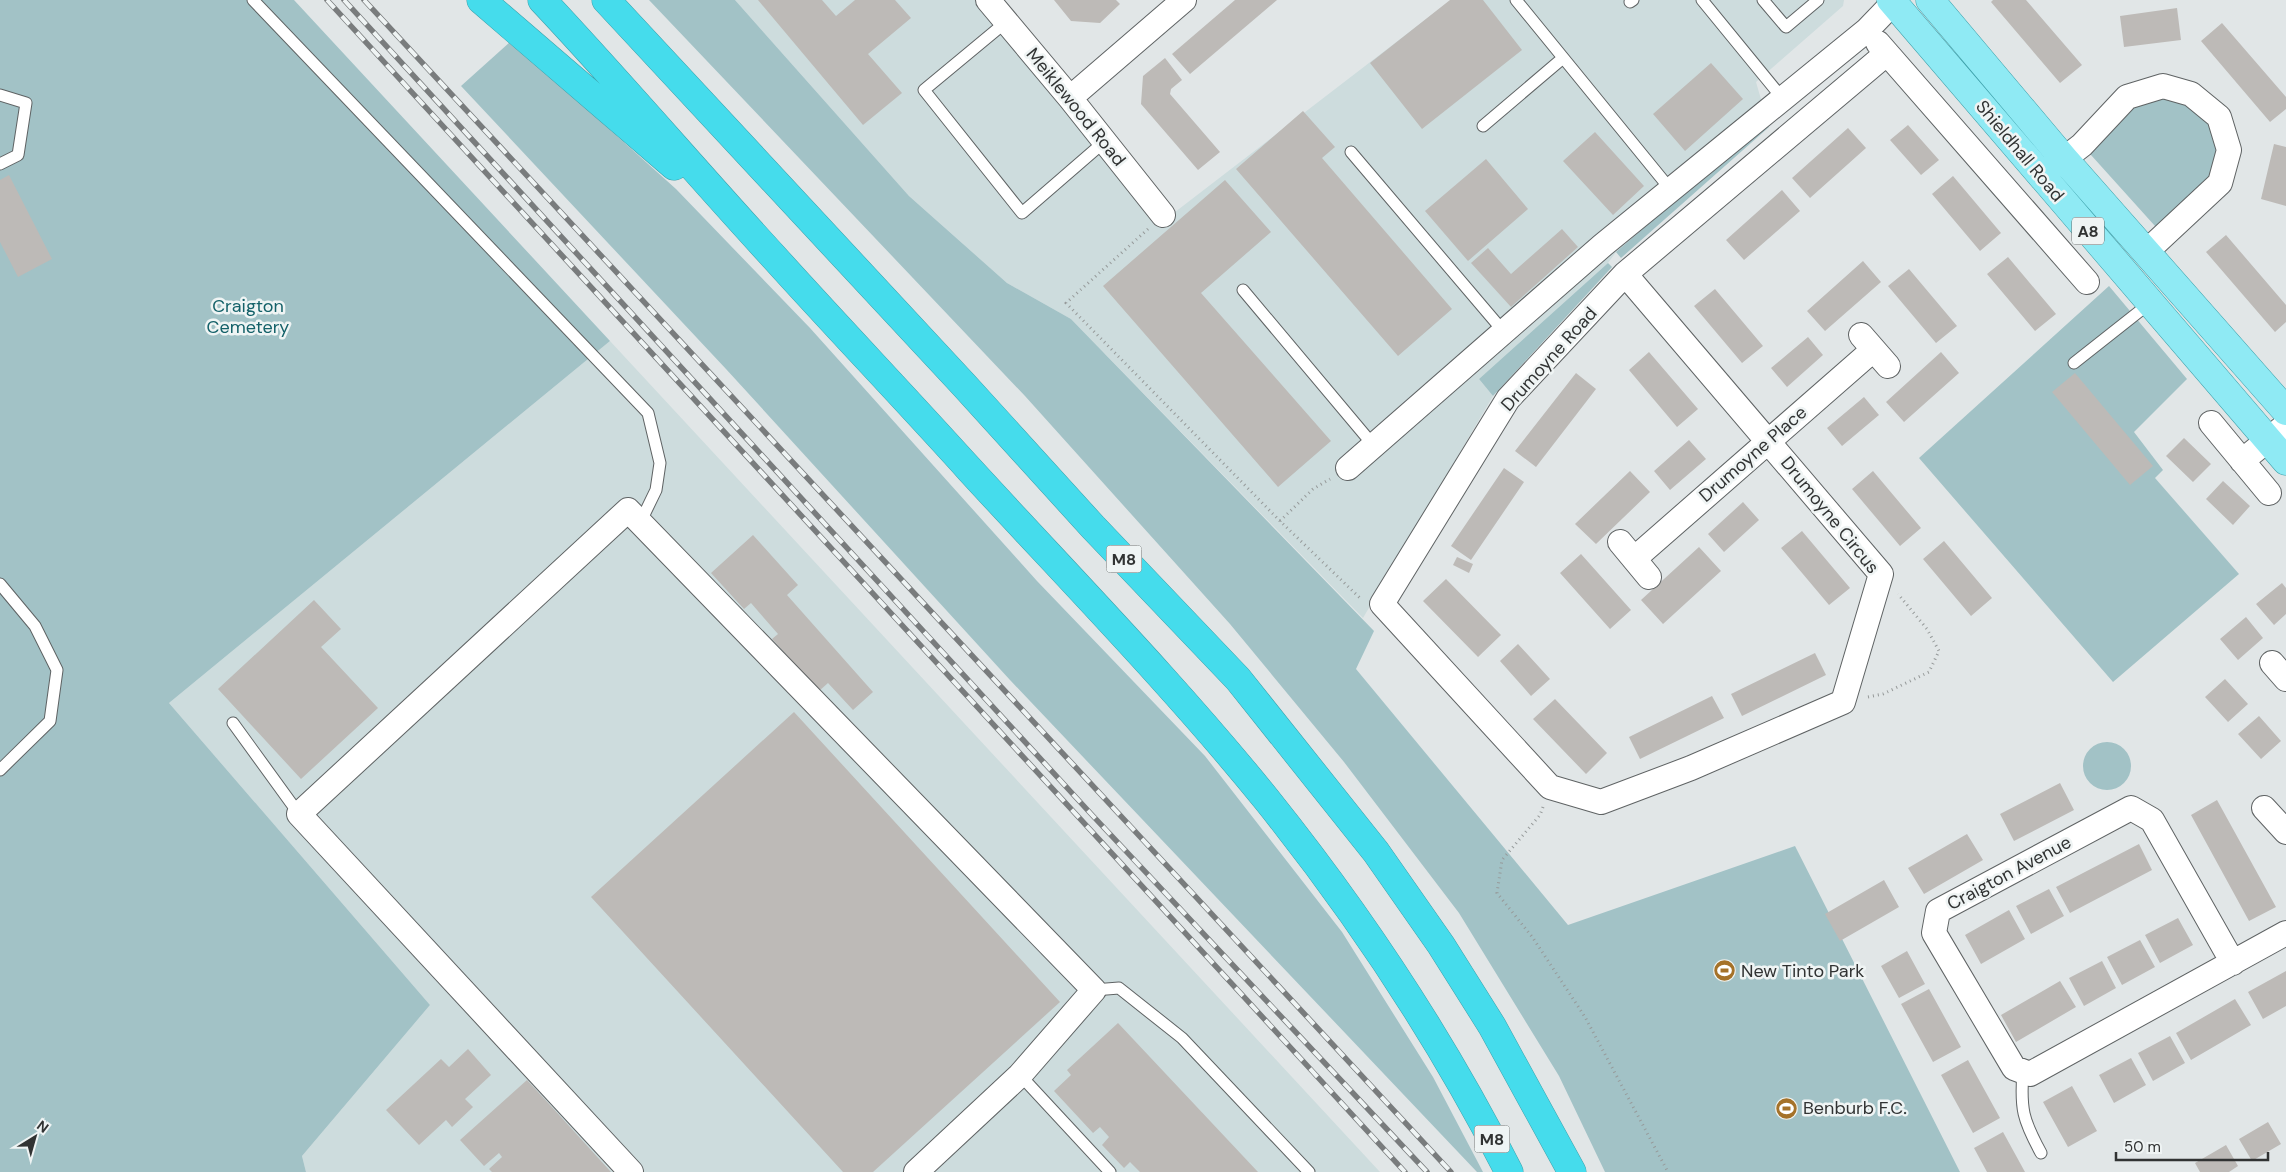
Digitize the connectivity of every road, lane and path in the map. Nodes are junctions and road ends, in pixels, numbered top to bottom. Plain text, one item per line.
1 (253, 0) edge
2 (481, 0) edge
3 (542, 0) edge
4 (606, 0) edge
5 (988, 0) edge
6 (1184, 0) edge
7 (1516, 0) edge
8 (1702, 0) edge
9 (1763, 0) edge
10 (1818, 0) edge
11 (1930, 0) edge
12 (1894, 1) edge
13 (1006, 22) junction
14 (1867, 30) junction
15 (1886, 54) junction
16 (1563, 58) junction
17 (0, 95) edge
18 (1070, 98) junction
19 (1783, 99) junction
20 (1483, 126) dead end
21 (1104, 142) junction
22 (1351, 152) dead end
23 (2064, 159) junction
24 (0, 164) edge
25 (1670, 190) junction
26 (1163, 216) joint
27 (2146, 252) junction
28 (771, 254) junction
29 (1625, 274) junction
30 (2087, 282) dead end
31 (1243, 290) dead end
32 (2150, 303) junction
33 (1504, 332) junction
34 (1874, 350) dead end
35 (2074, 363) dead end
36 (2286, 411) edge
37 (2211, 423) dead end
38 (2276, 432) edge
39 (1769, 440) junction
40 (1374, 446) junction
41 (2242, 461) junction
42 (2286, 461) edge
43 (1348, 468) joint
44 (2269, 493) dead end
45 (1280, 521) junction
46 (640, 523) junction
47 (1634, 559) dead end
48 (1881, 574) junction
49 (0, 584) edge
50 (1382, 604) junction
51 (1843, 702) junction
52 (233, 723) dead end
53 (0, 770) edge
54 (1550, 787) junction
55 (299, 814) junction
56 (2286, 932) edge
57 (2233, 963) junction
58 (1094, 990) junction
59 (2023, 1071) junction
60 (1020, 1075) junction
61 (2042, 1153) dead end
62 (632, 1172) edge
63 (916, 1172) edge
64 (1110, 1172) edge
65 (1309, 1172) edge
66 (1509, 1172) edge
67 (1572, 1172) edge
68 (1668, 1172) edge

1 - 46 lane
2 - 28 highway
3 - 28 highway, M8
4 - 67 highway, M8
5 - 13 street, Meiklewood Road
6 - 18 street
7 - 16 lane
8 - 19 lane
9 - 10 lane
11 - 23 main road, Shieldhall Road / A8
12 - 14 street
12 - 32 main road, Shieldhall Road / A8
13 - 18 street, Meiklewood Road
13 - 21 lane
14 - 15 street, Shieldhall Road
14 - 19 street
15 - 29 street, Drumoyne Road
15 - 30 street, Shieldhall Road
16 - 20 lane
16 - 25 lane
17 - 24 lane
18 - 21 street, Meiklewood Road
19 - 25 street
21 - 26 street, Meiklewood Road
22 - 33 lane
23 - 27 main road, Shieldhall Road / A8
23 - 27 street
25 - 33 street
26 - 45 path
27 - 36 main road, Shieldhall Road / A8
28 - 66 highway, M8
29 - 39 street, Drumoyne Circus
29 - 50 street, Drumoyne Road
31 - 40 lane
32 - 35 lane
32 - 38 main road, Shieldhall Road / A8
33 - 40 street
34 - 39 street, Drumoyne Place
37 - 41 street
38 - 41 street
38 - 42 main road, Shieldhall Road / A8
39 - 47 street, Drumoyne Place
39 - 48 street, Drumoyne Circus
40 - 43 street
41 - 44 street
43 - 45 path
45 - 50 path
46 - 55 street
46 - 58 street
48 - 51 street, Drumoyne Circus
48 - 51 path
49 - 53 lane
50 - 54 street
51 - 54 street
52 - 55 lane
54 - 68 path
55 - 62 street
56 - 57 street
57 - 59 street
57 - 59 street, Craigton Avenue
58 - 60 street
58 - 65 lane
59 - 61 lane
60 - 63 street
60 - 64 lane

